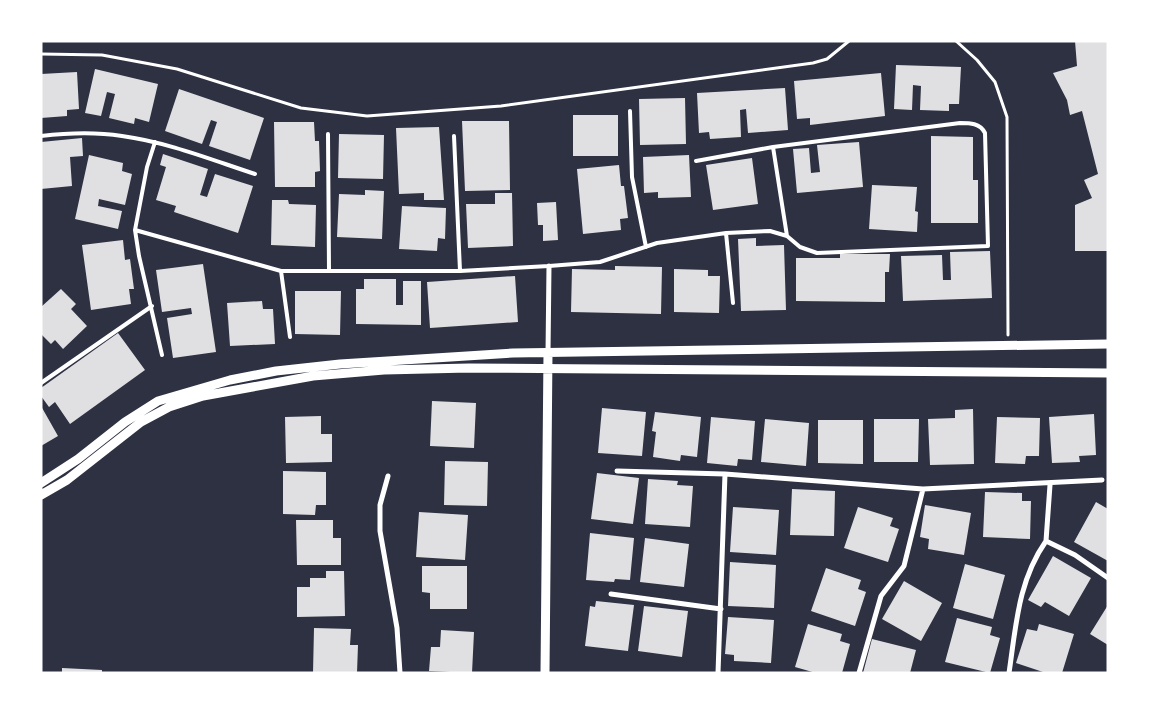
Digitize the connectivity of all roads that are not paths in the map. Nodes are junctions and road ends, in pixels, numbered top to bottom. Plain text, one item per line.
1 (630, 111) dead end
2 (328, 134) dead end
3 (41, 136) edge
4 (454, 136) dead end
5 (155, 142) junction
6 (773, 147) junction
7 (696, 161) dead end
8 (255, 174) dead end
9 (135, 230) junction
10 (726, 233) junction
11 (787, 236) junction
12 (646, 247) junction
13 (549, 266) junction
14 (329, 270) junction
15 (460, 270) junction
16 (281, 271) junction
17 (733, 303) dead end
18 (152, 306) junction
19 (290, 337) dead end
20 (1108, 344) edge
21 (548, 353) junction
22 (162, 355) dead end
23 (548, 369) junction
24 (1108, 373) edge
25 (41, 383) edge
26 (618, 471) dead end
27 (725, 474) junction
28 (388, 476) dead end
29 (1102, 480) dead end
30 (41, 483) edge
31 (1050, 485) junction
32 (923, 489) junction
33 (41, 495) edge
34 (1046, 541) junction
35 (1108, 578) edge
36 (611, 594) dead end
37 (721, 609) junction
38 (400, 673) edge
39 (544, 673) edge
40 (718, 673) edge
41 (859, 673) edge
42 (1009, 673) edge

1 - 12 lane
2 - 14 lane
3 - 5 lane
4 - 15 lane
5 - 8 lane
5 - 9 lane
6 - 7 lane
6 - 11 lane
6 - 11 lane
9 - 16 lane
9 - 18 lane
10 - 11 lane
10 - 12 lane
10 - 17 lane
12 - 13 lane
13 - 15 lane
13 - 21 street
14 - 15 lane
14 - 16 lane
16 - 19 lane
18 - 22 lane
18 - 25 lane
20 - 21 street
21 - 23 street
21 - 30 street
23 - 24 street
23 - 33 street
23 - 39 street
26 - 27 street
27 - 32 street
27 - 37 street
28 - 38 street
29 - 31 street
31 - 32 street
31 - 34 street
32 - 41 street
34 - 35 street
34 - 42 street
36 - 37 street
37 - 40 street

